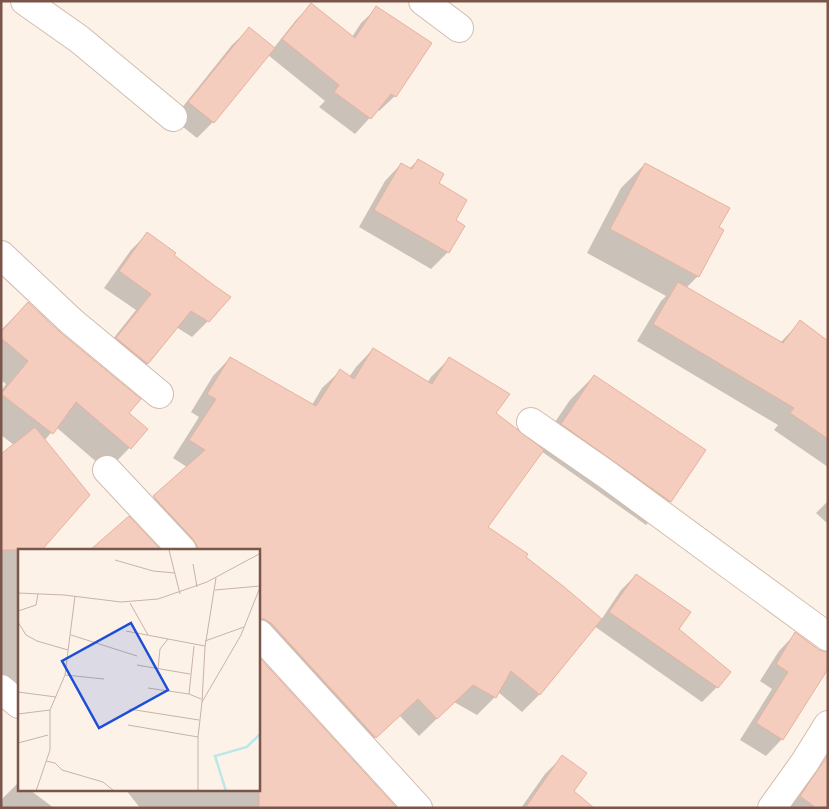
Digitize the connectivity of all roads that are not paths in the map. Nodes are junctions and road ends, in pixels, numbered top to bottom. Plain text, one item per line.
1 (25, 1) edge
2 (423, 1) edge
3 (459, 28) dead end
4 (173, 117) dead end
5 (1, 255) edge
6 (160, 394) dead end
7 (530, 422) dead end
8 (107, 470) dead end
9 (181, 549) edge
10 (260, 635) edge
11 (828, 637) edge
12 (1, 689) edge
13 (18, 703) edge
14 (828, 725) edge
15 (418, 808) edge
16 (772, 808) edge

1 - 4 street
2 - 3 street
5 - 6 street
7 - 11 street
8 - 9 street
10 - 15 street
12 - 13 street
14 - 16 street

